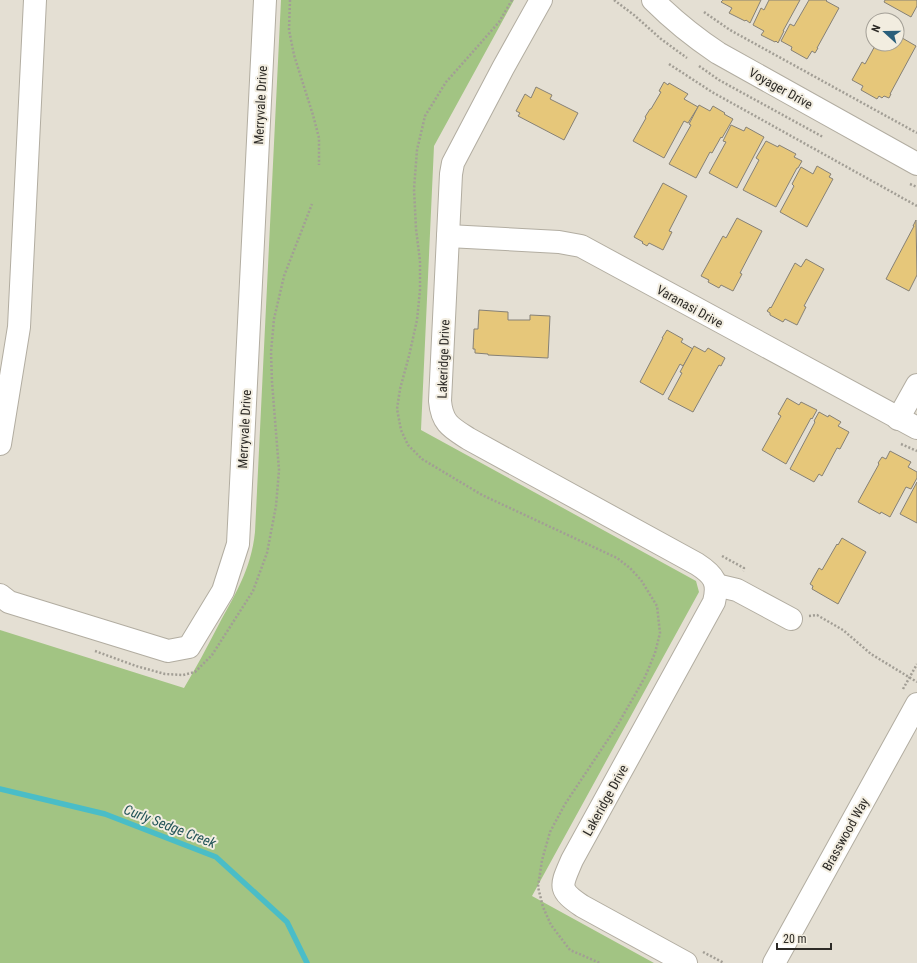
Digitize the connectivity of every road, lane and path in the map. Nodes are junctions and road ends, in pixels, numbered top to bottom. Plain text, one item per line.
1 (35, 0) edge
2 (265, 0) edge
3 (290, 0) edge
4 (512, 0) edge
5 (541, 0) edge
6 (653, 0) edge
7 (704, 12) dead end
8 (670, 64) dead end
9 (917, 133) edge
10 (917, 164) edge
11 (319, 165) dead end
12 (312, 204) dead end
13 (917, 206) edge
14 (448, 236) junction
15 (917, 385) edge
16 (908, 424) edge
17 (899, 443) dead end
18 (0, 444) edge
19 (917, 451) edge
20 (716, 585) junction
21 (0, 595) edge
22 (791, 619) joint
23 (92, 650) dead end
24 (917, 682) edge
25 (917, 704) edge
26 (600, 963) edge
27 (686, 963) edge
28 (774, 963) edge

1 - 18 street
2 - 21 street, Merryvale Drive
3 - 11 path
4 - 26 path
5 - 14 street, Lakeridge Drive
6 - 10 street, Voyager Drive
7 - 9 path
8 - 13 path
12 - 23 path
14 - 16 street, Varanasi Drive
14 - 20 street, Lakeridge Drive
15 - 16 street
17 - 19 path
20 - 22 street
20 - 27 street, Lakeridge Drive
22 - 24 path
25 - 28 street, Brasswood Way

